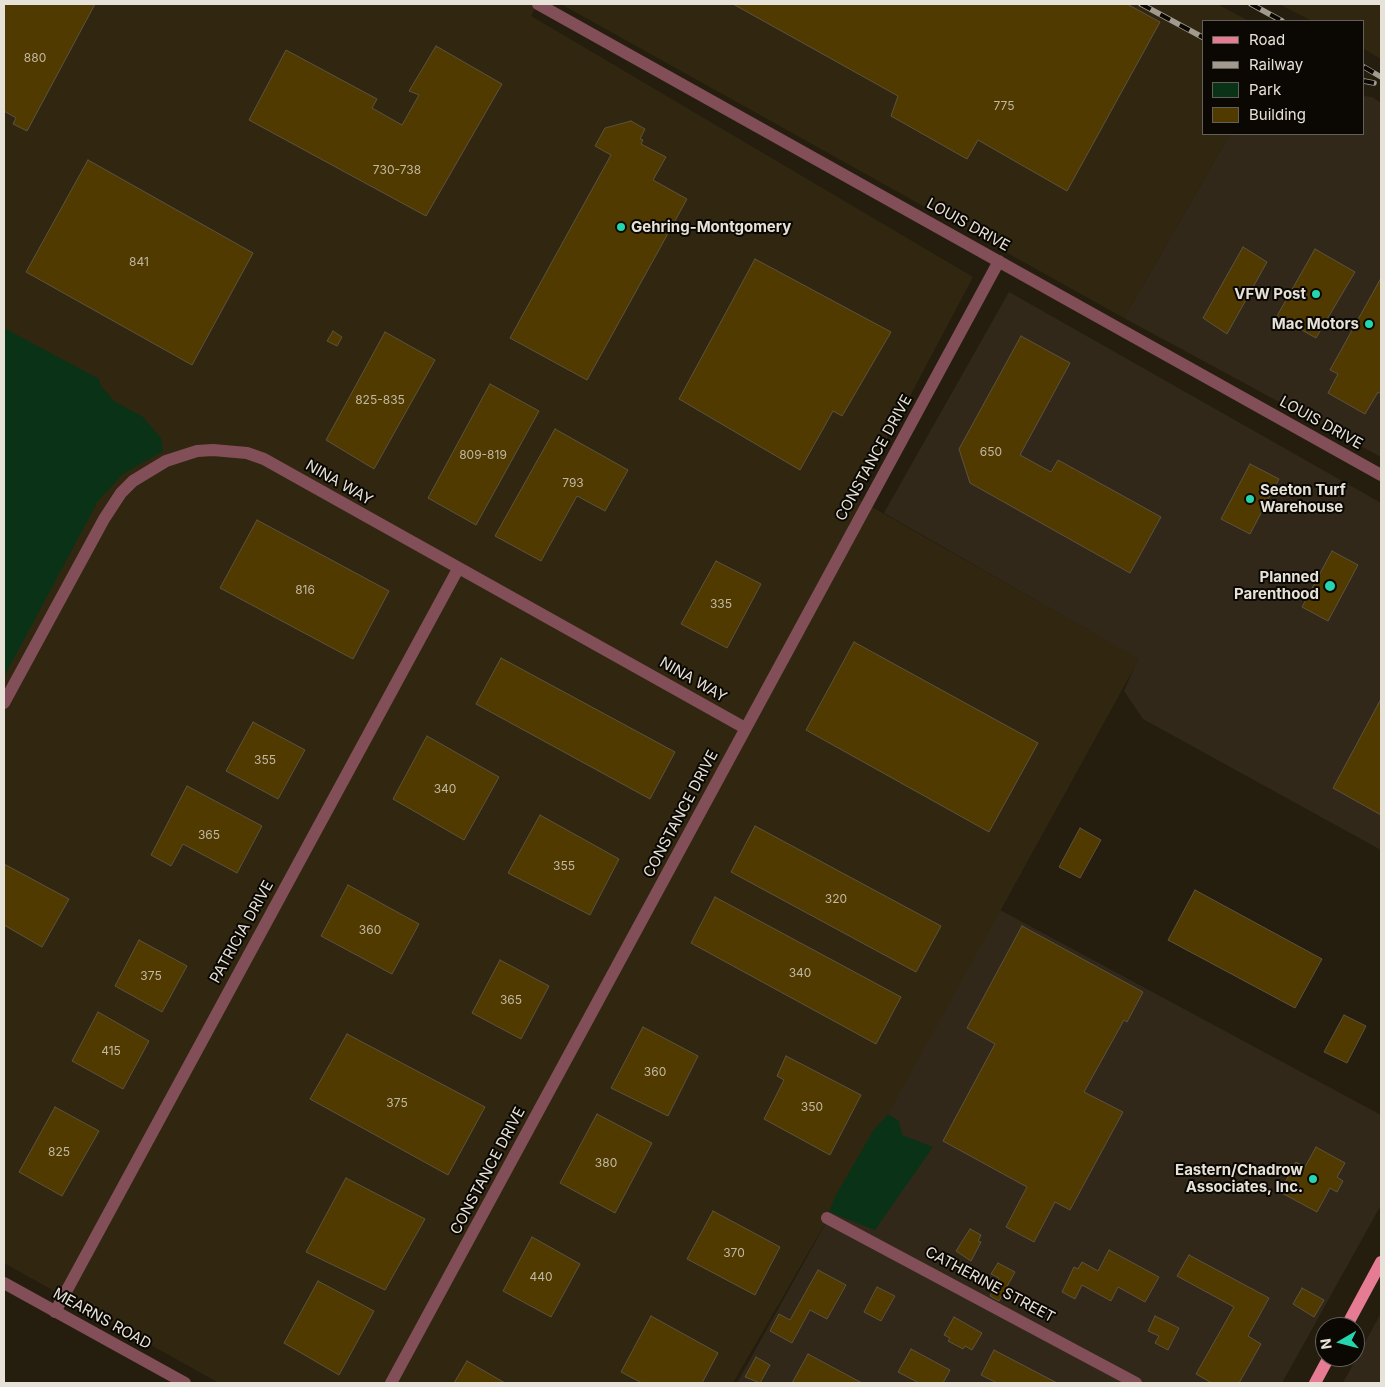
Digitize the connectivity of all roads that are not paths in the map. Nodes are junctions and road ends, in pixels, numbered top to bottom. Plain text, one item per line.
1 (538, 4) edge
2 (999, 261) junction
3 (1381, 475) edge
4 (458, 569) junction
5 (4, 703) edge
6 (745, 728) junction
7 (827, 1218) dead end
8 (1381, 1262) edge
9 (4, 1284) edge
10 (54, 1312) junction
11 (1351, 1317) edge
12 (1324, 1367) edge
13 (185, 1383) edge
14 (392, 1383) edge
15 (1136, 1383) edge
16 (1315, 1383) edge

1 - 2 street, LOUIS DRIVE
2 - 3 street, LOUIS DRIVE
2 - 6 street, CONSTANCE DRIVE
4 - 5 street, NINA WAY
4 - 6 street, NINA WAY
4 - 10 street, PATRICIA DRIVE
6 - 14 street, CONSTANCE DRIVE
7 - 15 street, CATHERINE STREET
8 - 11 main road
9 - 10 street, MEARNS ROAD
10 - 13 street, MEARNS ROAD
12 - 16 main road

